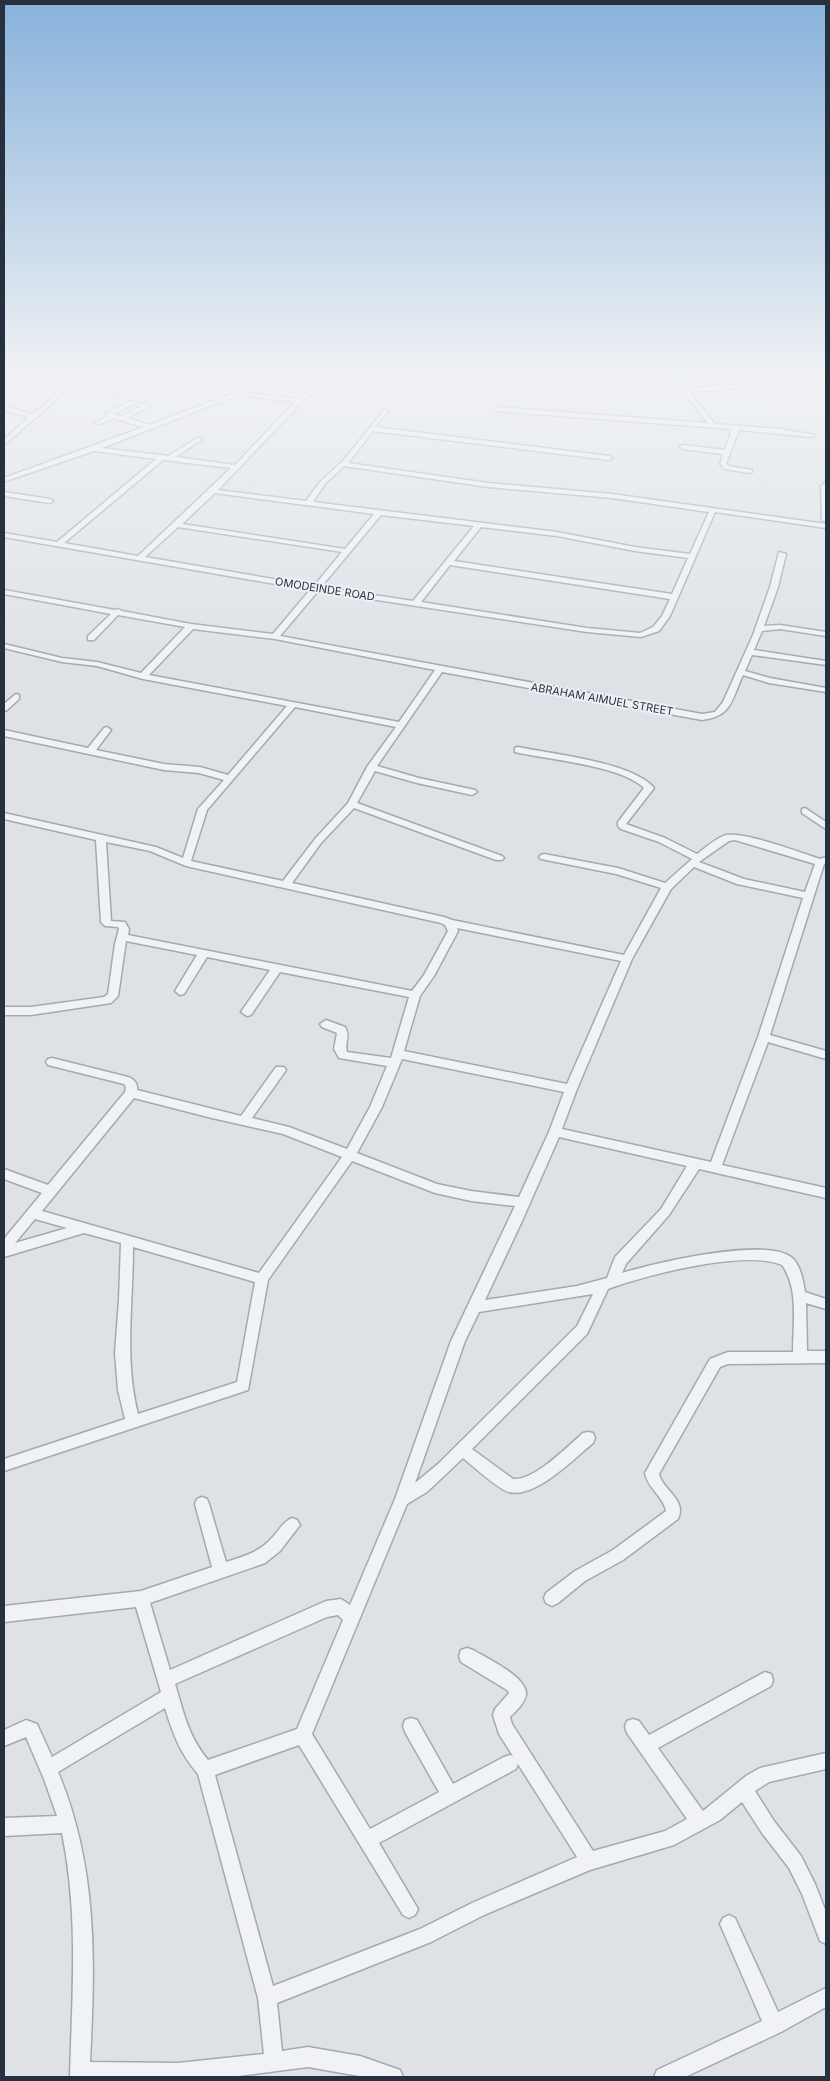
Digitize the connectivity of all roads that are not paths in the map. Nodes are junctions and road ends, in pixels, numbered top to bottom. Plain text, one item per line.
1 (21, 474) edge
2 (146, 474) edge
3 (229, 474) edge
4 (332, 474) edge
5 (413, 474) edge
6 (4, 480) edge
7 (826, 484) edge
8 (213, 491) junction
9 (4, 494) edge
10 (50, 501) dead end
11 (308, 504) junction
12 (713, 510) junction
13 (379, 513) junction
14 (826, 520) edge
15 (176, 525) junction
16 (479, 525) junction
17 (826, 526) edge
18 (4, 535) edge
19 (58, 544) junction
20 (347, 551) junction
21 (782, 554) dead end
22 (691, 556) junction
23 (140, 558) junction
24 (450, 563) junction
25 (316, 588) junction
26 (4, 592) edge
27 (673, 597) junction
28 (416, 603) junction
29 (118, 611) junction
30 (191, 626) junction
31 (759, 629) junction
32 (826, 634) edge
33 (275, 637) junction
34 (91, 638) dead end
35 (4, 646) edge
36 (750, 652) junction
37 (826, 663) edge
38 (440, 670) junction
39 (740, 672) junction
40 (143, 676) junction
41 (826, 690) edge
42 (16, 697) dead end
43 (293, 704) junction
44 (4, 708) edge
45 (401, 725) junction
46 (107, 730) dead end
47 (4, 733) edge
48 (518, 750) dead end
49 (90, 752) junction
50 (372, 767) junction
51 (230, 779) junction
52 (472, 792) dead end
53 (352, 804) junction
54 (806, 811) dead end
55 (4, 816) edge
56 (826, 826) edge
57 (104, 839) junction
58 (544, 857) dead end
59 (499, 858) dead end
60 (696, 860) junction
61 (823, 861) edge
62 (186, 863) junction
63 (286, 884) junction
64 (667, 887) junction
65 (808, 896) junction
66 (449, 923) junction
67 (122, 937) junction
68 (204, 953) junction
69 (627, 959) junction
70 (277, 968) junction
71 (180, 991) dead end
72 (415, 995) junction
73 (4, 1011) edge
74 (247, 1012) dead end
75 (326, 1024) dead end
76 (764, 1038) junction
77 (826, 1055) edge
78 (396, 1058) junction
79 (52, 1062) dead end
80 (280, 1070) dead end
81 (571, 1088) junction
82 (132, 1093) junction
83 (245, 1120) junction
84 (555, 1132) junction
85 (350, 1155) junction
86 (696, 1162) junction
87 (715, 1166) junction
88 (4, 1174) edge
89 (52, 1191) junction
90 (826, 1193) edge
91 (523, 1202) junction
92 (33, 1213) junction
93 (83, 1228) junction
94 (127, 1240) junction
95 (4, 1248) edge
96 (4, 1252) edge
97 (262, 1279) junction
98 (608, 1283) junction
99 (799, 1296) junction
100 (826, 1304) edge
101 (474, 1306) junction
102 (800, 1357) junction
103 (826, 1357) edge
104 (133, 1422) junction
105 (588, 1438) dead end
106 (462, 1449) junction
107 (4, 1465) edge
108 (402, 1499) junction
109 (202, 1504) dead end
110 (292, 1525) dead end
111 (220, 1570) junction
112 (141, 1598) junction
113 (552, 1598) dead end
114 (4, 1614) edge
115 (352, 1618) junction
116 (467, 1656) dead end
117 (765, 1680) dead end
118 (169, 1687) junction
119 (410, 1726) dead end
120 (633, 1727) dead end
121 (303, 1735) junction
122 (4, 1738) edge
123 (646, 1746) junction
124 (826, 1760) edge
125 (510, 1763) dead end
126 (48, 1768) junction
127 (205, 1770) junction
128 (744, 1790) junction
129 (450, 1796) junction
130 (700, 1822) junction
131 (68, 1824) junction
132 (4, 1827) edge
133 (366, 1840) junction
134 (589, 1861) junction
135 (409, 1909) dead end
136 (729, 1924) dead end
137 (826, 1935) edge
138 (826, 1997) edge
139 (267, 1998) junction
140 (774, 2025) junction
141 (274, 2062) junction
142 (255, 2071) edge
143 (80, 2075) edge
144 (394, 2077) edge
145 (664, 2077) edge

1 - 6 street
2 - 19 street
3 - 8 street
4 - 11 street
5 - 12 street
7 - 14 street
8 - 11 street
8 - 15 street
9 - 10 street
11 - 13 street
12 - 17 street
12 - 22 street
13 - 16 street
13 - 20 street
15 - 20 street
15 - 23 street
16 - 22 street
16 - 24 street
18 - 19 street, OMODEINDE ROAD
19 - 23 street, OMODEINDE ROAD
20 - 25 street
21 - 31 street, ABRAHAM AIMUEL STREET
22 - 27 street
23 - 25 street, OMODEINDE ROAD
24 - 27 street
24 - 28 street
25 - 28 street, OMODEINDE ROAD
25 - 33 street
26 - 29 street, ABRAHAM AIMUEL STREET
27 - 28 street, OMODEINDE ROAD
29 - 30 street, ABRAHAM AIMUEL STREET
29 - 34 street
30 - 33 street, ABRAHAM AIMUEL STREET
30 - 40 street
31 - 32 street
31 - 36 street, ABRAHAM AIMUEL STREET
33 - 38 street, ABRAHAM AIMUEL STREET
35 - 40 street
36 - 37 street
36 - 39 street, ABRAHAM AIMUEL STREET
38 - 39 street, ABRAHAM AIMUEL STREET
38 - 45 street
39 - 41 street
40 - 43 street
42 - 44 street
43 - 45 street
43 - 51 street
45 - 50 street
46 - 49 street
47 - 49 street
48 - 60 street
49 - 51 street
50 - 52 street
50 - 53 street
51 - 62 street
53 - 59 street
53 - 63 street
54 - 56 street
55 - 57 street
57 - 62 street
57 - 67 street
58 - 64 street
60 - 61 street
60 - 64 street
60 - 65 street
61 - 65 street
62 - 63 street
63 - 66 street
64 - 69 street
65 - 76 street
66 - 69 street
66 - 72 street
67 - 68 street
67 - 73 street
68 - 70 street
68 - 71 street
69 - 81 street
70 - 72 street
70 - 74 street
72 - 78 street
75 - 78 street
76 - 77 street
76 - 87 street
78 - 81 street
78 - 85 street
79 - 82 street
80 - 83 street
81 - 84 street
82 - 83 street
82 - 89 street
83 - 85 street
84 - 86 street
84 - 91 street
85 - 91 street
85 - 97 street
86 - 87 street
86 - 98 street
87 - 90 street
88 - 89 street
89 - 92 street
91 - 101 street
92 - 93 street
92 - 95 street
93 - 94 street
93 - 96 street
94 - 97 street
94 - 104 street
97 - 104 street
98 - 99 street
98 - 101 street
98 - 106 street
99 - 100 street
99 - 102 street
101 - 108 street
102 - 103 street
102 - 113 street
104 - 107 street
105 - 106 street
106 - 108 street
108 - 115 street
109 - 111 street
110 - 111 street
111 - 112 street
112 - 114 street
112 - 118 street
115 - 118 street
115 - 121 street
116 - 134 street
117 - 123 street
118 - 126 street
118 - 127 street
119 - 129 street
120 - 123 street
121 - 127 street
121 - 133 street
122 - 126 street
123 - 130 street
124 - 128 street
125 - 129 street
126 - 131 street
127 - 139 street
128 - 130 street
128 - 137 street
129 - 133 street
130 - 134 street
131 - 132 street
131 - 143 street
133 - 135 street
134 - 139 street
136 - 140 street
138 - 140 street
139 - 141 street
140 - 145 street
141 - 142 street
141 - 144 street
142 - 143 street

